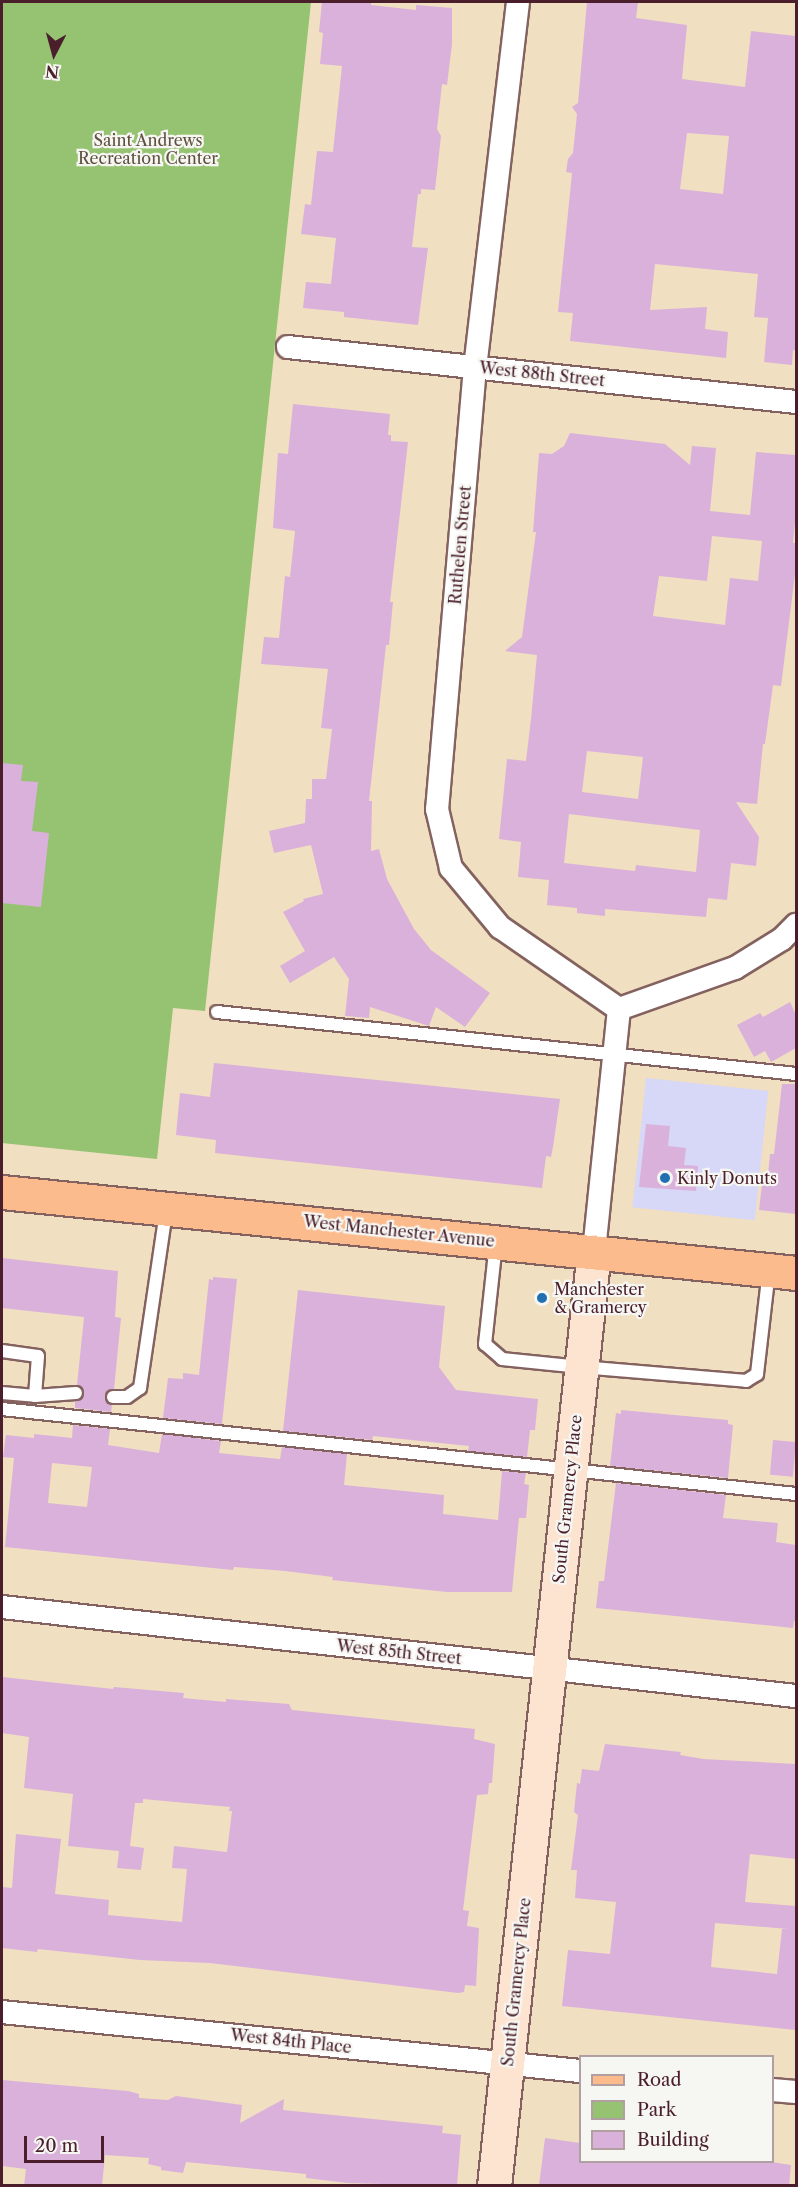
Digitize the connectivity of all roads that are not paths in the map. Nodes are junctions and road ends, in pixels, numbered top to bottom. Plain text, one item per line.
1 (518, 2) edge
2 (288, 348) dead end
3 (475, 367) junction
4 (796, 402) edge
5 (796, 925) edge
6 (619, 1009) junction
7 (217, 1012) dead end
8 (614, 1055) junction
9 (796, 1074) edge
10 (2, 1192) edge
11 (167, 1208) junction
12 (496, 1241) junction
13 (594, 1251) junction
14 (783, 1271) edge
15 (2, 1351) edge
16 (580, 1368) junction
17 (2, 1393) edge
18 (76, 1393) dead end
19 (35, 1396) junction
20 (113, 1397) dead end
21 (2, 1410) edge
22 (570, 1470) junction
23 (796, 1494) edge
24 (2, 1607) edge
25 (549, 1668) junction
26 (796, 1695) edge
27 (2, 2012) edge
28 (507, 2063) junction
29 (579, 2071) edge
30 (774, 2090) edge
31 (796, 2092) edge
32 (494, 2186) edge

1 - 3 street, Ruthelen Street
2 - 3 street, West 88th Street
3 - 4 street, West 88th Street
3 - 6 street, Ruthelen Street
5 - 6 street
6 - 8 street, South Gramercy Place
7 - 8 lane
8 - 9 lane
8 - 13 street, South Gramercy Place
10 - 11 main road, West Manchester Avenue
11 - 12 main road, West Manchester Avenue
11 - 20 lane
12 - 13 main road, West Manchester Avenue
12 - 16 lane
13 - 14 main road, West Manchester Avenue
13 - 16 street, South Gramercy Place
14 - 16 lane
15 - 19 lane
16 - 22 street, South Gramercy Place
17 - 19 lane
18 - 19 lane
21 - 22 lane
22 - 23 lane
22 - 25 street, South Gramercy Place
24 - 25 street, West 85th Street
25 - 26 street, West 85th Street
25 - 28 street, South Gramercy Place
27 - 28 street, West 84th Place
28 - 29 street, West 84th Place
28 - 32 street, South Gramercy Place
30 - 31 street

